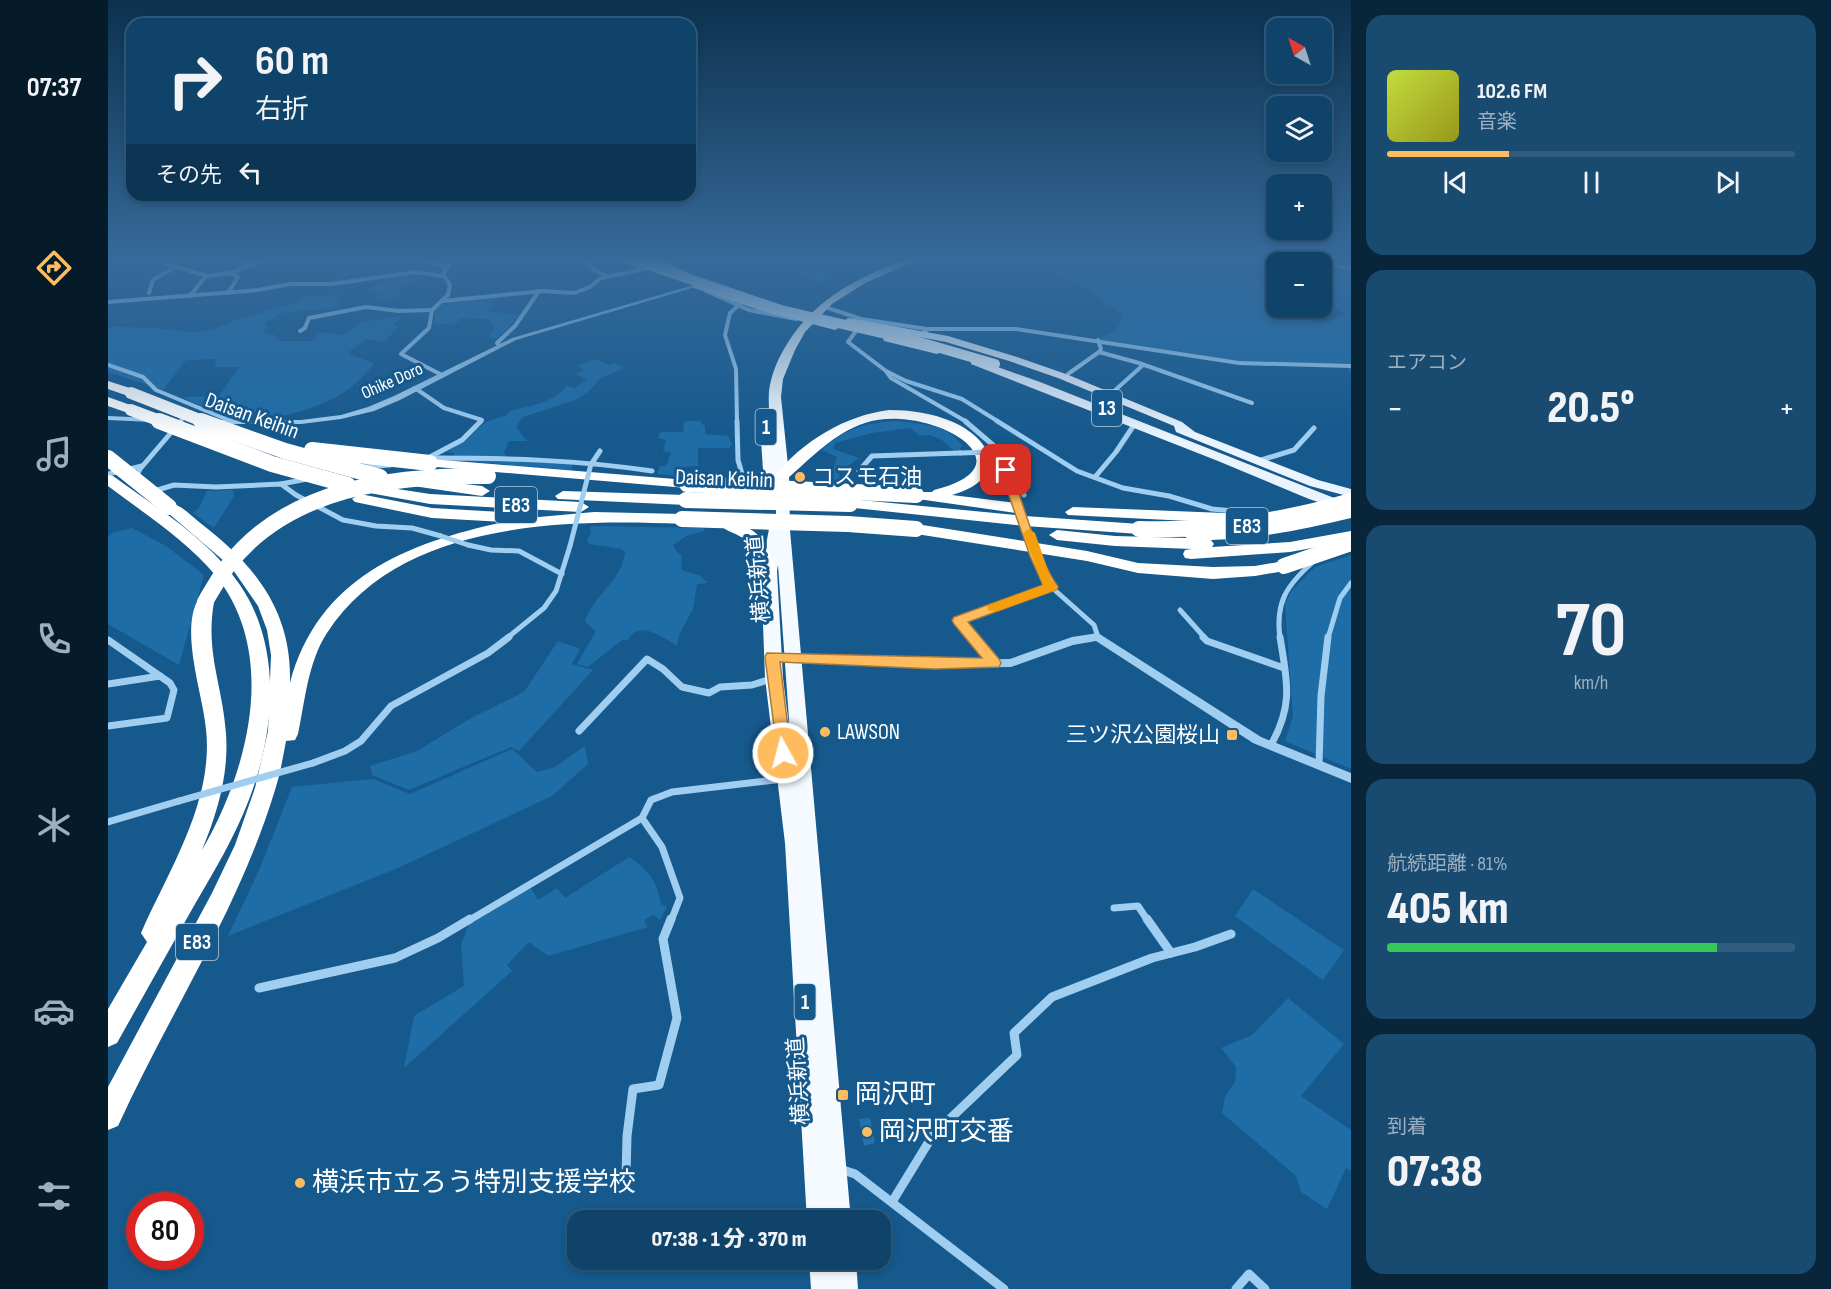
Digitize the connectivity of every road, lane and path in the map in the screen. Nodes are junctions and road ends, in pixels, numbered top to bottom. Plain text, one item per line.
1 (313, 317) edge
2 (431, 317) edge
3 (521, 317) edge
4 (593, 317) edge
5 (729, 317) edge
6 (804, 317) edge
7 (804, 317) edge
8 (809, 317) edge
9 (812, 317) edge
10 (813, 317) edge
11 (834, 317) edge
12 (850, 317) edge
13 (300, 331) dead end
14 (856, 331) junction
15 (922, 332) junction
16 (1098, 340) junction
17 (909, 344) junction
18 (500, 345) junction
19 (1099, 352) junction
20 (997, 362) junction
21 (1350, 364) edge
22 (108, 365) edge
23 (1143, 365) junction
24 (886, 371) junction
25 (442, 375) junction
26 (1068, 375) dead end
27 (108, 385) edge
28 (416, 388) junction
29 (1112, 393) dead end
30 (108, 401) edge
31 (1252, 403) dead end
32 (108, 418) edge
33 (1134, 425) junction
34 (182, 426) junction
35 (1314, 428) dead end
36 (235, 429) junction
37 (1189, 432) junction
38 (600, 451) dead end
39 (996, 452) junction
40 (1218, 457) junction
41 (108, 458) edge
42 (430, 460) junction
43 (1258, 461) junction
44 (592, 463) junction
45 (1003, 464) junction
46 (142, 466) junction
47 (652, 471) dead end
48 (859, 471) dead end
49 (108, 476) edge
50 (782, 476) junction
51 (1095, 477) junction
52 (281, 484) junction
53 (136, 490) dead end
54 (1351, 493) edge
55 (142, 495) dead end
56 (1024, 495) dead end
57 (1320, 499) junction
58 (685, 501) junction
59 (1351, 501) edge
60 (1351, 508) edge
61 (161, 511) junction
62 (917, 513) junction
63 (1351, 513) edge
64 (1300, 517) junction
65 (536, 519) dead end
66 (1351, 524) edge
67 (728, 525) dead end
68 (1139, 529) junction
69 (774, 530) junction
70 (1008, 530) junction
71 (1351, 536) edge
72 (1351, 542) edge
73 (1290, 547) junction
74 (1087, 556) junction
75 (769, 571) junction
76 (562, 574) junction
77 (1351, 583) edge
78 (1051, 587) junction
79 (1180, 610) dead end
80 (1098, 637) junction
81 (108, 640) edge
82 (772, 657) junction
83 (794, 658) junction
84 (994, 663) junction
85 (1284, 668) junction
86 (160, 676) junction
87 (774, 678) junction
88 (108, 684) edge
89 (108, 726) edge
90 (579, 731) dead end
91 (1271, 745) junction
92 (1318, 765) junction
93 (788, 778) junction
94 (1351, 778) edge
95 (642, 818) junction
96 (257, 821) junction
97 (108, 822) edge
98 (1114, 908) dead end
99 (1231, 934) dead end
100 (1172, 953) junction
101 (259, 988) dead end
102 (108, 1032) edge
103 (108, 1116) edge
104 (825, 1165) junction
105 (626, 1176) dead end
106 (892, 1202) junction
107 (821, 1210) edge
108 (835, 1210) edge
109 (824, 1270) edge
110 (843, 1270) edge
111 (990, 1284) edge
112 (825, 1289) edge
113 (844, 1289) edge
114 (1004, 1289) edge
115 (1236, 1289) edge
116 (1265, 1289) edge

1 - 13 street
2 - 25 street
3 - 18 street
4 - 18 street, Ohike Doro
5 - 69 street
6 - 50 highway, 横浜新道 / 1
7 - 69 highway, 横浜新道 / 1
8 - 14 main road
9 - 20 main road, 13, bridge
10 - 15 main road
11 - 20 main road, 13, bridge
12 - 15 street
14 - 17 main road
14 - 24 street
15 - 16 street
15 - 17 street
15 - 37 main road
16 - 19 street
16 - 21 street
17 - 33 main road
18 - 25 street, Ohike Doro
19 - 23 street
19 - 26 street
20 - 37 main road, 13
20 - 40 main road, 13
22 - 36 street
23 - 29 street
23 - 31 street
24 - 39 street
24 - 51 street
25 - 28 street, Ohike Doro
27 - 36 highway, Daisan Keihin / E83, bridge
28 - 36 street, Ohike Doro
28 - 42 street
30 - 34 highway, Daisan Keihin / E83, bridge
32 - 34 street, Ohike Doro
33 - 40 main road
33 - 51 street
34 - 36 street, Ohike Doro
34 - 46 street
34 - 58 highway, Daisan Keihin / E83, bridge
34 - 65 highway, bridge
35 - 43 street
36 - 42 highway, bridge
36 - 58 highway, Daisan Keihin / E83, bridge
37 - 43 main road, 13
38 - 44 street
39 - 45 street
39 - 48 street, bridge
40 - 57 main road, 13
41 - 61 highway, E83, bridge
42 - 44 street
42 - 52 street
42 - 58 highway
43 - 54 main road, 13
44 - 47 street
44 - 76 street, bridge
45 - 56 street
45 - 78 street, bridge
46 - 49 street
46 - 53 street
49 - 61 highway, E83
50 - 62 highway
50 - 83 highway, 横浜新道 / 1
51 - 64 street
52 - 55 street
52 - 76 street, bridge
57 - 60 main road, 13
57 - 64 street
58 - 62 highway, bridge
58 - 62 highway, Daisan Keihin / E83, bridge
58 - 62 highway, bridge
58 - 96 highway
58 - 102 highway, bridge
59 - 68 highway, Daisan Keihin / E83, bridge
61 - 96 highway, E83
61 - 102 highway, E83
62 - 64 highway
62 - 68 highway, Daisan Keihin / E83
62 - 70 highway, Daisan Keihin / E83
62 - 74 highway
63 - 64 highway
63 - 68 highway, bridge
66 - 70 highway, Daisan Keihin / E83
67 - 75 highway
69 - 75 highway, 横浜新道 / 1
70 - 73 highway
71 - 73 highway
72 - 74 highway, bridge
72 - 85 street
73 - 74 highway
75 - 82 highway, 横浜新道 / 1
76 - 97 street, bridge
77 - 92 street
78 - 80 street
78 - 84 street
79 - 85 street
80 - 84 street
80 - 91 street
81 - 86 street
82 - 83 street
82 - 87 highway, 横浜新道 / 1
83 - 84 street
83 - 104 highway, 横浜新道 / 1
85 - 91 street
86 - 88 street
86 - 89 street
87 - 90 street
87 - 93 highway, 横浜新道 / 1
91 - 92 street
92 - 94 street
93 - 95 street
93 - 104 highway, 横浜新道 / 1
95 - 101 street
95 - 105 street
96 - 103 highway, E83
98 - 100 street
99 - 100 street
100 - 106 street
104 - 106 street
104 - 107 highway, 横浜新道 / 1
104 - 108 highway, 横浜新道 / 1
106 - 111 street
109 - 112 highway
110 - 113 highway
111 - 114 street
115 - 116 street

